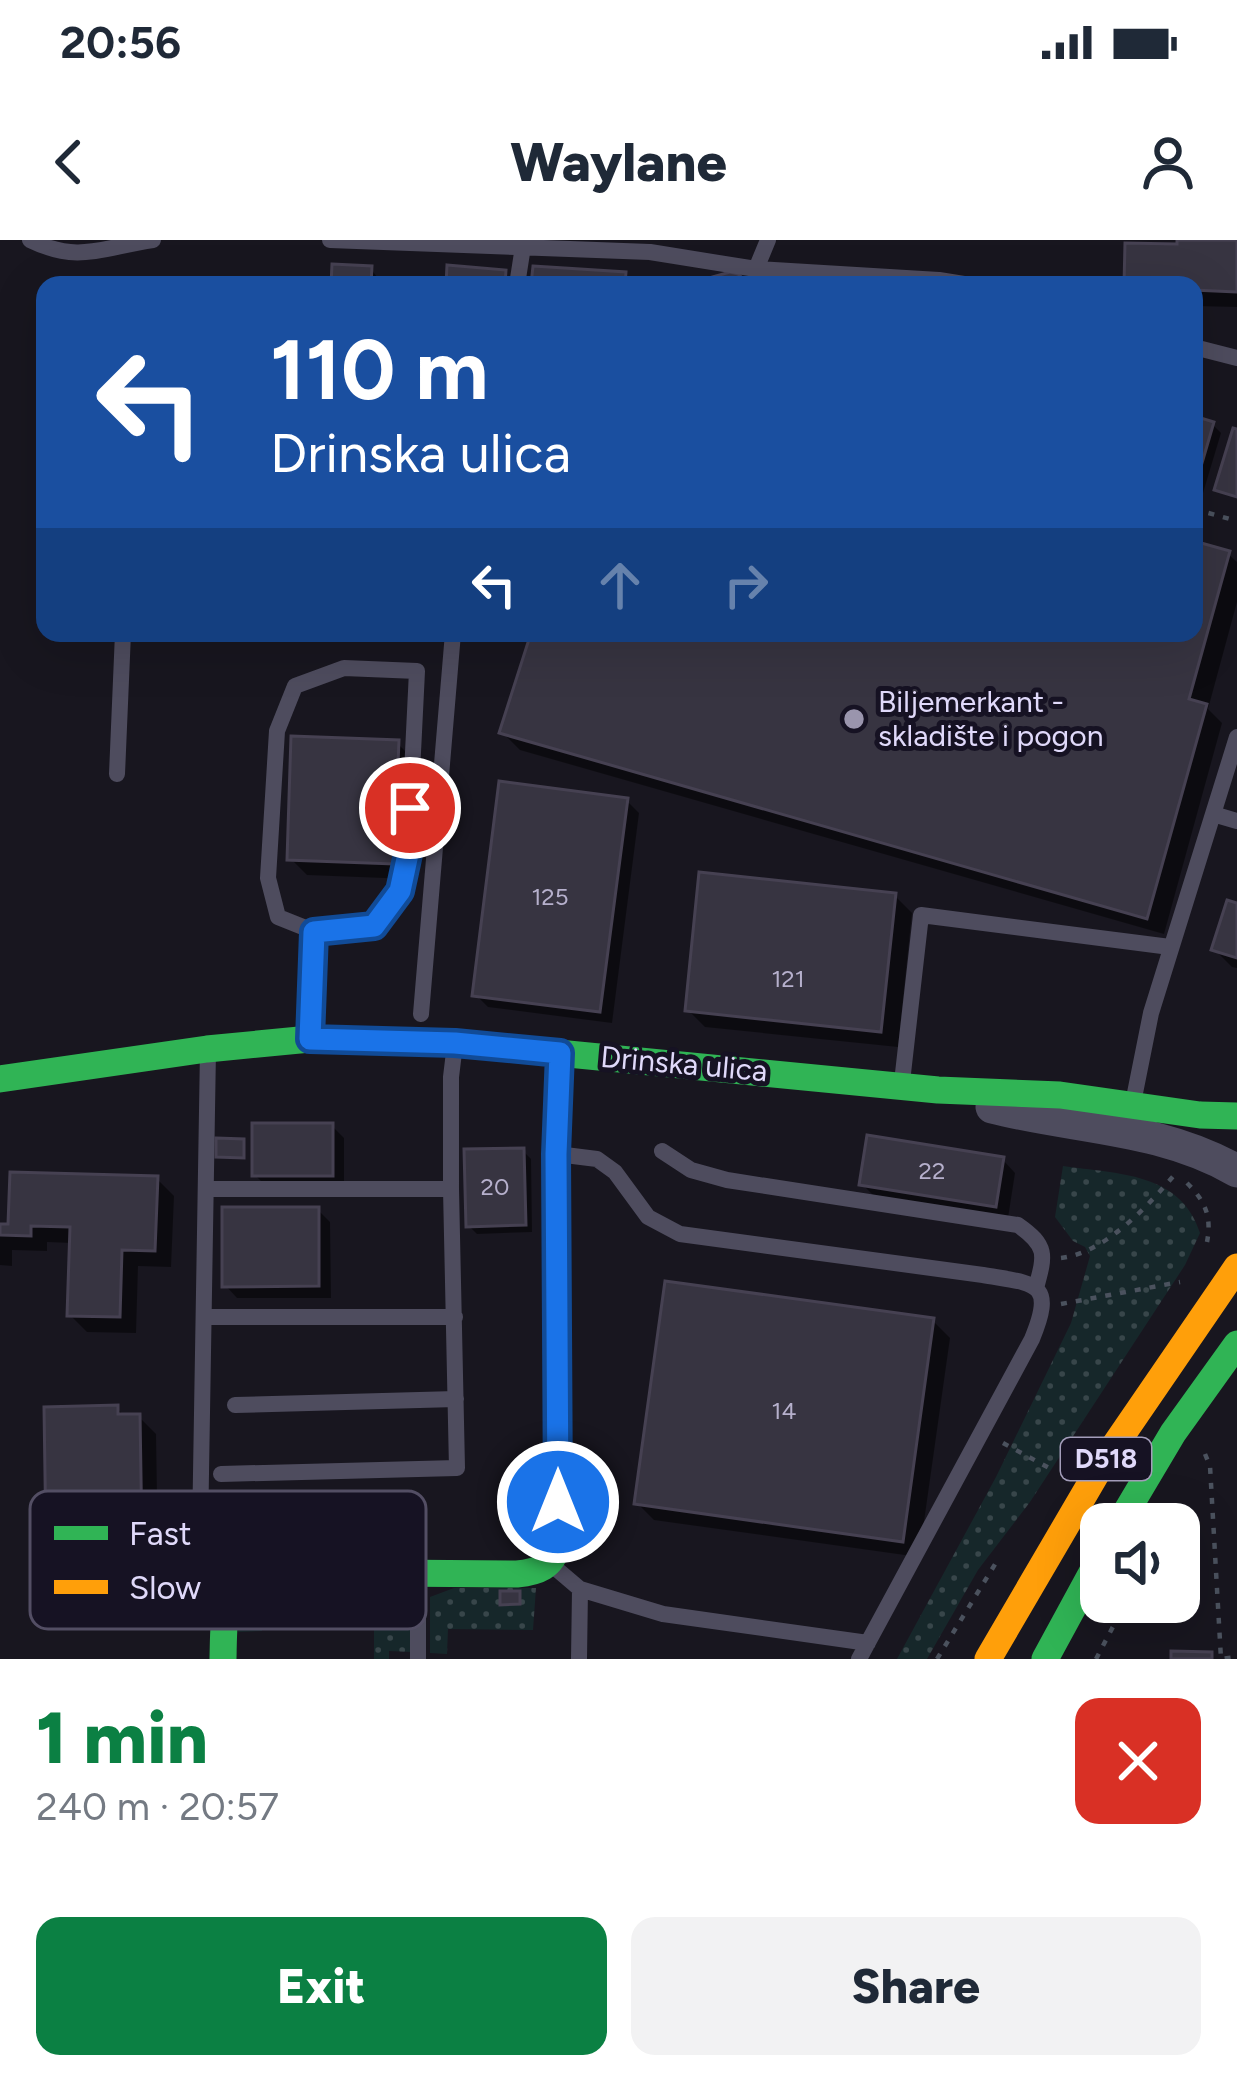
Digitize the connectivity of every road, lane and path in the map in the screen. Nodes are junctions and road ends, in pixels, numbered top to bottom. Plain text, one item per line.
1 (30, 240) edge
2 (153, 240) edge
3 (330, 240) edge
4 (768, 240) edge
5 (523, 244) edge
6 (756, 268) junction
7 (519, 276) edge
8 (878, 276) edge
9 (1203, 349) edge
10 (1237, 358) edge
11 (1203, 511) edge
12 (1237, 520) edge
13 (123, 642) edge
14 (452, 642) edge
15 (417, 671) junction
16 (448, 673) junction
17 (1237, 737) edge
18 (117, 774) dead end
19 (1213, 814) junction
20 (1237, 820) edge
21 (314, 932) junction
22 (1170, 947) junction
23 (421, 1014) dead end
24 (310, 1039) junction
25 (455, 1043) junction
26 (208, 1049) junction
27 (560, 1053) junction
28 (0, 1079) edge
29 (902, 1086) junction
30 (938, 1090) junction
31 (1133, 1104) junction
32 (1237, 1116) edge
33 (662, 1151) dead end
34 (556, 1154) junction
35 (1237, 1171) edge
36 (1176, 1172) dead end
37 (207, 1189) junction
38 (451, 1189) junction
39 (1044, 1260) junction
40 (1237, 1266) edge
41 (1188, 1280) dead end
42 (1036, 1288) junction
43 (1044, 1308) junction
44 (205, 1317) junction
45 (455, 1318) junction
46 (1237, 1344) edge
47 (456, 1400) junction
48 (235, 1406) dead end
49 (982, 1432) junction
50 (1203, 1448) dead end
51 (1059, 1473) dead end
52 (221, 1474) dead end
53 (201, 1491) edge
54 (1131, 1503) edge
55 (551, 1564) junction
56 (426, 1574) edge
57 (580, 1589) junction
58 (1080, 1595) edge
59 (1115, 1623) edge
60 (224, 1629) edge
61 (863, 1651) edge
62 (992, 1652) edge
63 (1237, 1657) edge
64 (223, 1659) edge
65 (579, 1659) edge
66 (970, 1659) edge
67 (1045, 1659) edge
68 (1096, 1659) edge

1 - 2 lane
3 - 5 lane
4 - 6 lane
5 - 6 lane
5 - 7 lane
6 - 8 lane
9 - 10 lane
11 - 12 path
13 - 18 lane
14 - 16 lane
15 - 16 lane
15 - 21 lane
15 - 21 lane
16 - 23 lane
17 - 19 lane
19 - 20 lane
19 - 22 lane
21 - 24 lane
22 - 29 lane
22 - 31 lane
24 - 25 street, Drinska ulica
24 - 26 street, Drinska ulica
25 - 27 street, Drinska ulica
25 - 38 lane
26 - 28 street, Drinska ulica
26 - 37 lane
27 - 29 street, Drinska ulica
27 - 34 street
29 - 30 street, Drinska ulica
30 - 31 street, Drinska ulica
30 - 35 street, Drinska ulica
31 - 32 street, Drinska ulica
33 - 39 lane
34 - 42 lane
34 - 55 street
36 - 39 path
37 - 38 lane
37 - 44 lane
38 - 45 lane
39 - 42 lane
40 - 62 street, D518
41 - 43 path
42 - 43 lane
43 - 49 lane
44 - 45 lane
44 - 53 lane
45 - 47 lane
46 - 54 street, D518
47 - 48 lane
47 - 52 lane
49 - 51 path
49 - 61 lane
50 - 63 path
55 - 56 street
55 - 57 lane
57 - 61 lane
57 - 65 lane
58 - 67 street
59 - 68 path
60 - 64 street
62 - 66 street

